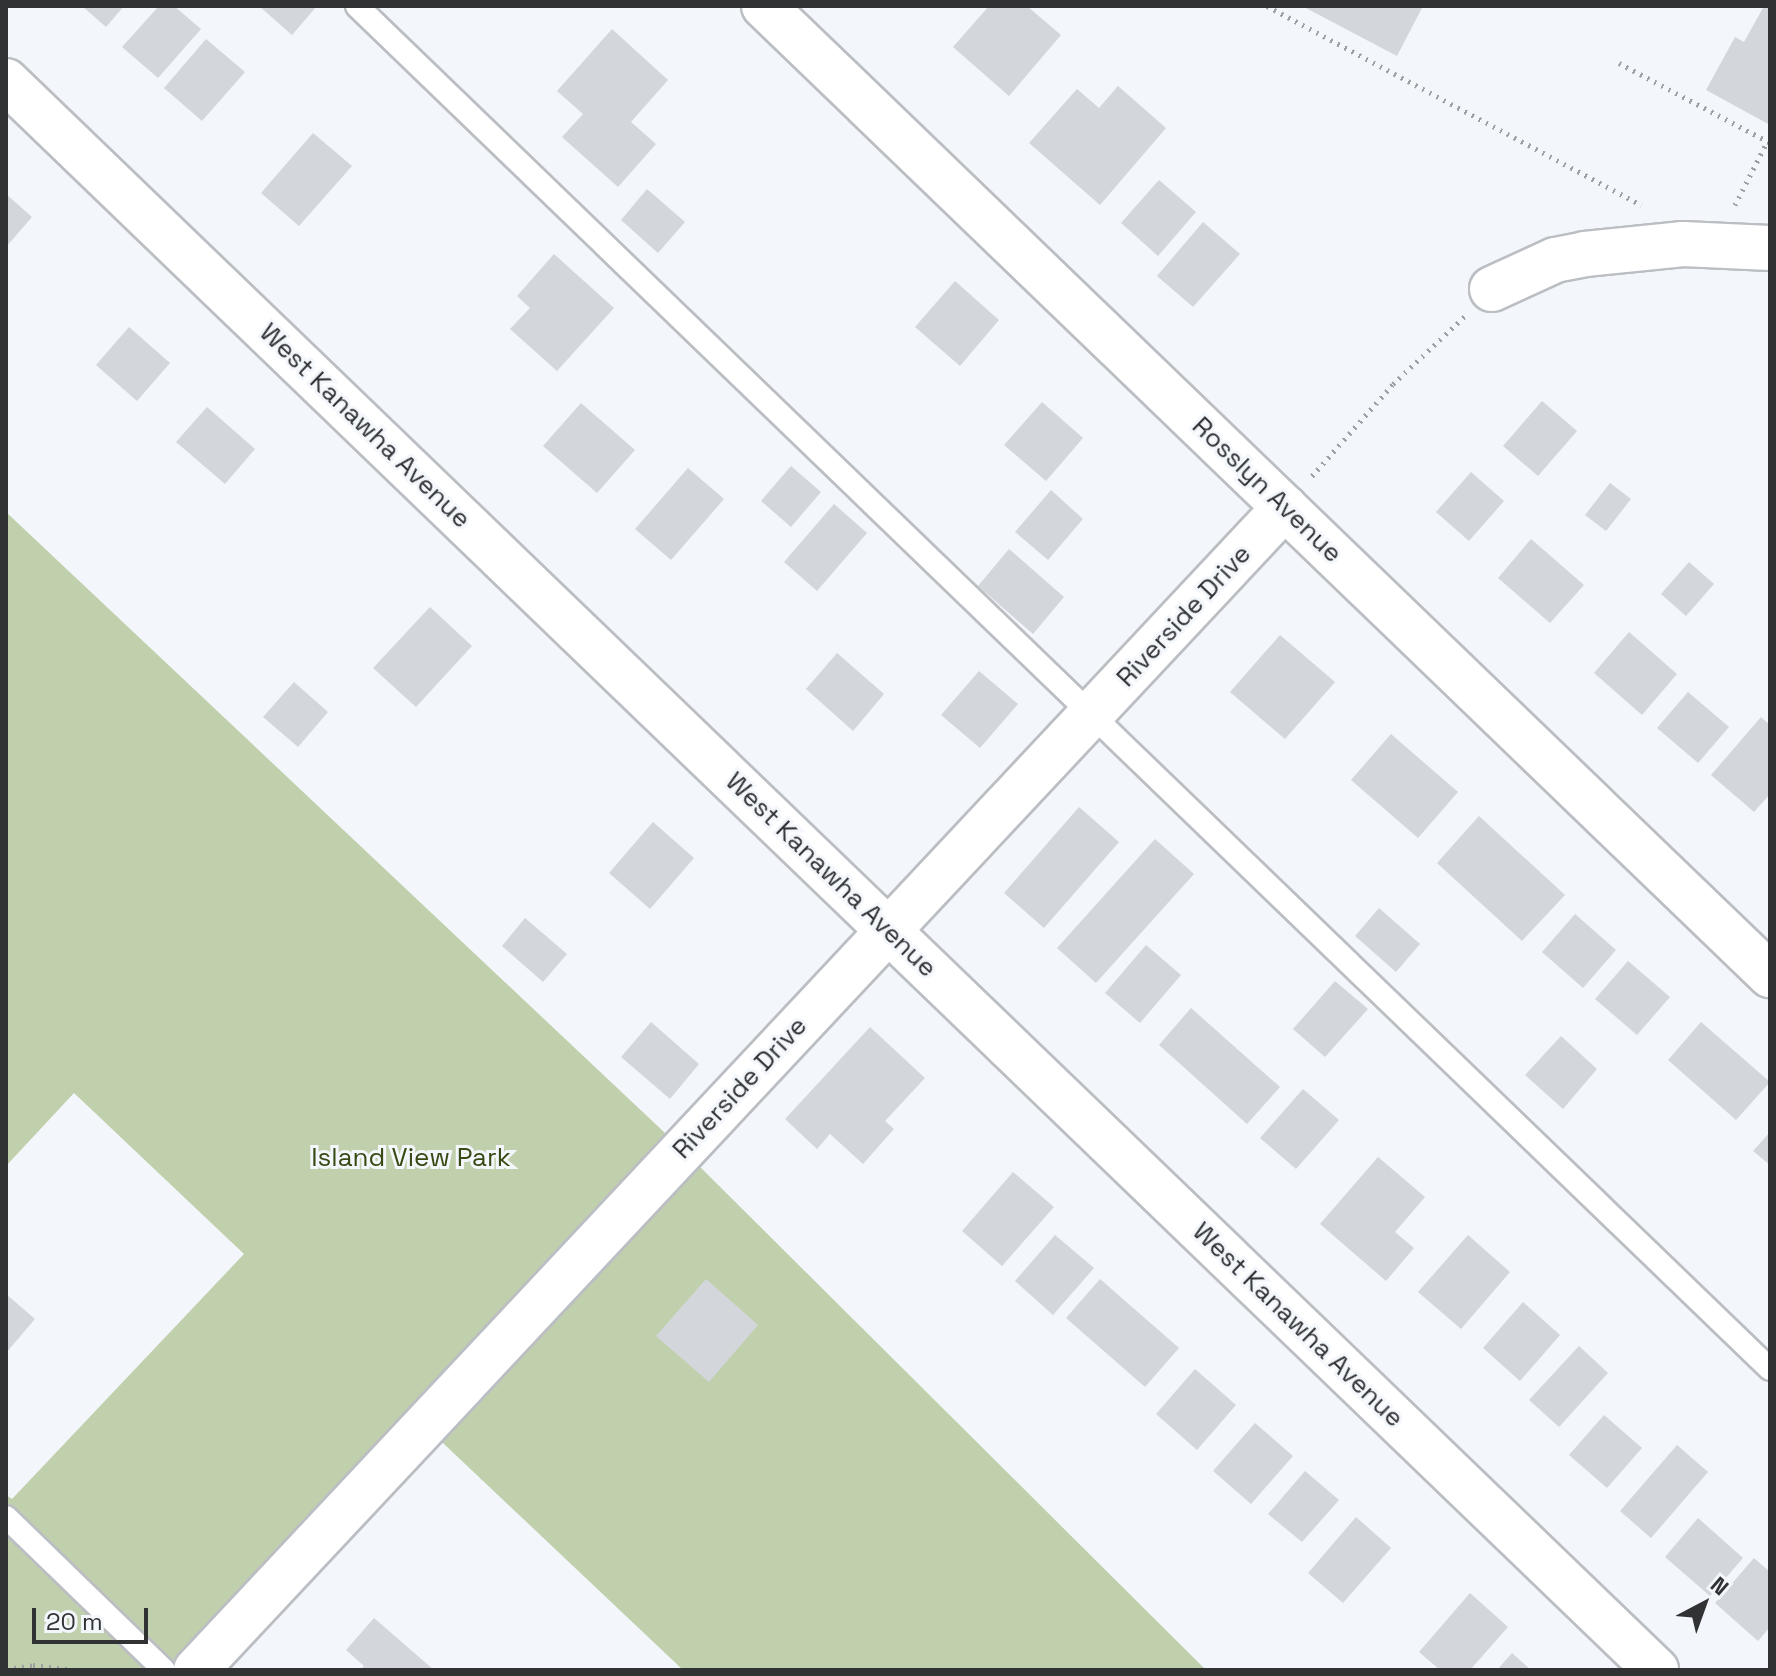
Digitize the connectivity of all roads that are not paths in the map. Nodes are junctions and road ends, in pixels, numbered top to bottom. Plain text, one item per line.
1 (357, 6) edge
2 (764, 6) edge
3 (6, 81) edge
4 (1770, 248) edge
5 (1492, 289) road end
6 (1285, 507) junction
7 (1092, 715) junction
8 (888, 929) junction
9 (1770, 975) edge
10 (1770, 1369) edge
11 (6, 1517) edge
12 (164, 1670) edge
13 (196, 1670) edge
14 (1656, 1670) edge

1 - 7 lane
2 - 6 street, Rosslyn Avenue
3 - 8 street, West Kanawha Avenue
4 - 5 street
6 - 7 street, Riverside Drive
6 - 9 street, Rosslyn Avenue
7 - 8 street, Riverside Drive
7 - 10 lane
8 - 13 street, Riverside Drive
8 - 14 street, West Kanawha Avenue
11 - 12 lane

